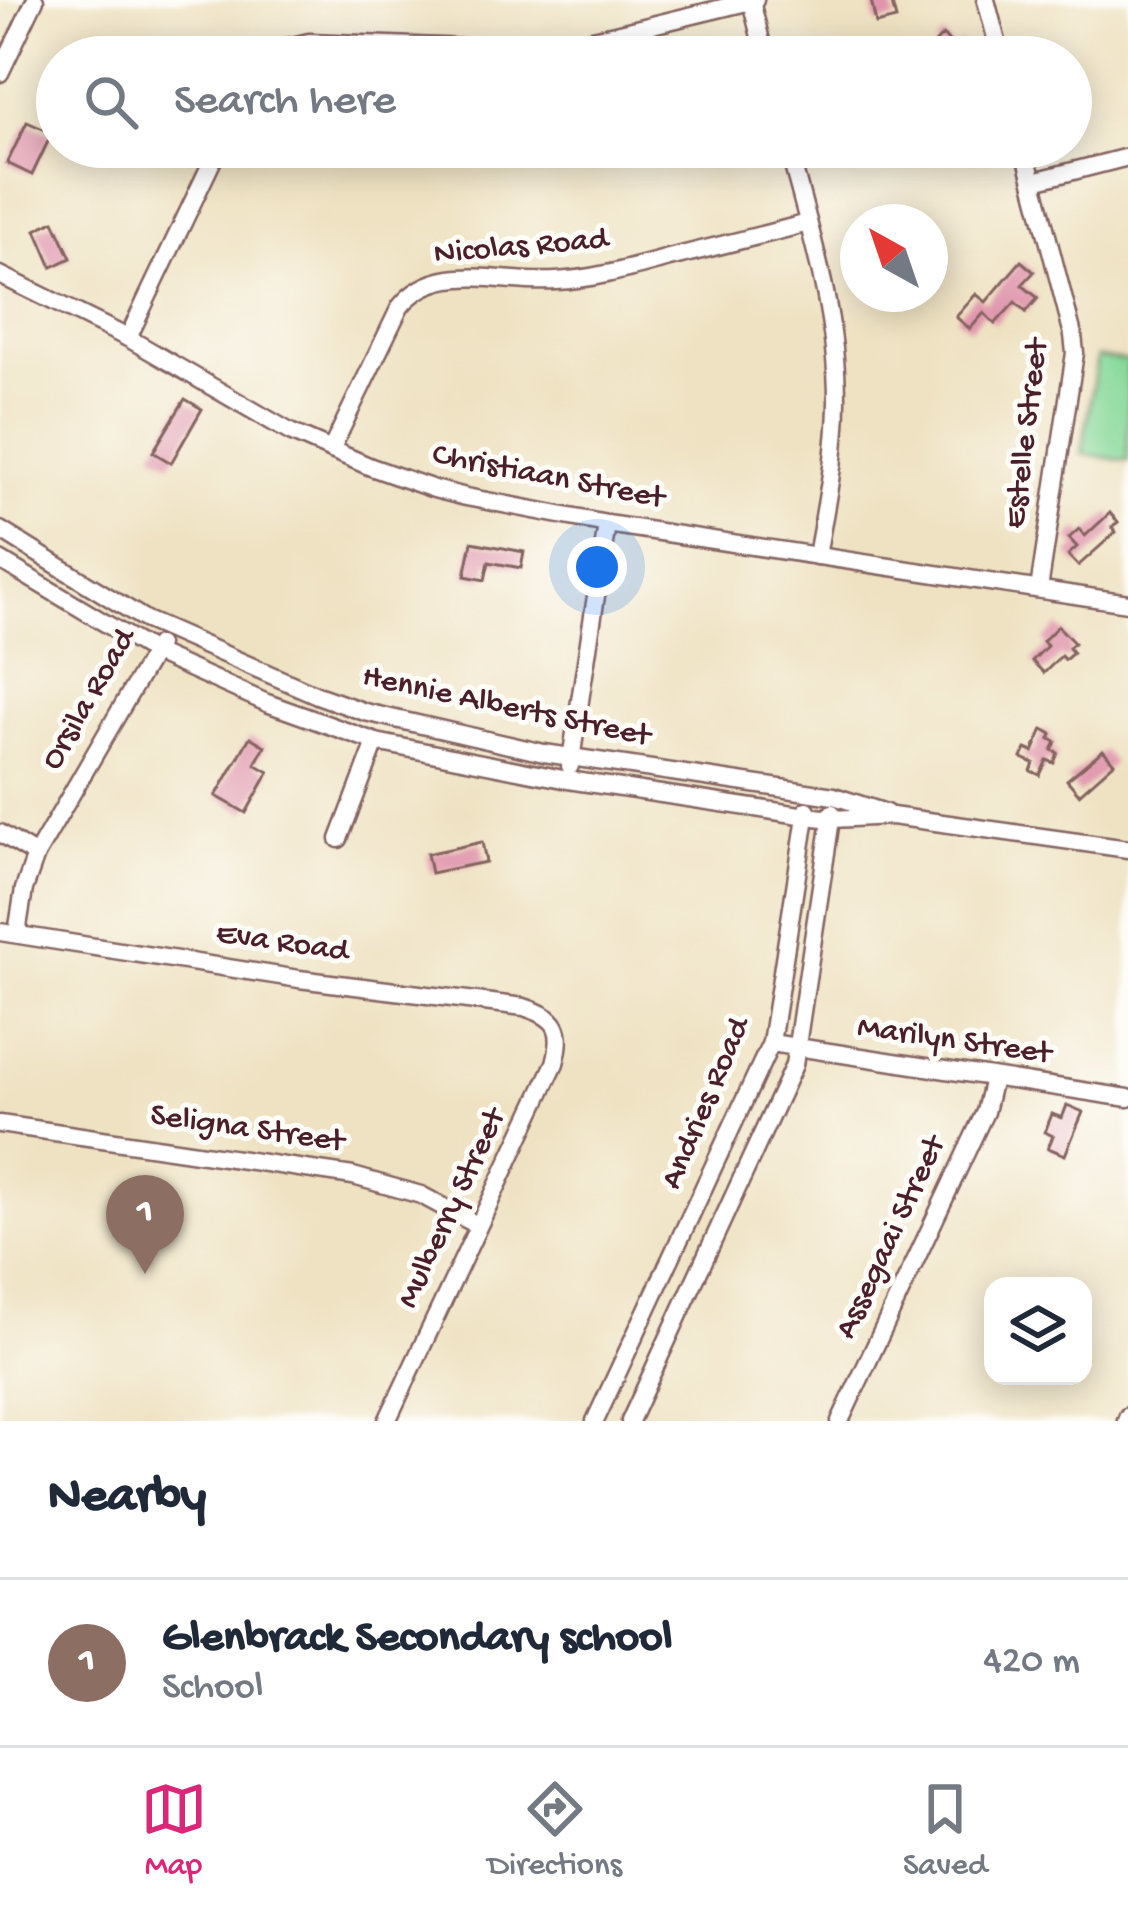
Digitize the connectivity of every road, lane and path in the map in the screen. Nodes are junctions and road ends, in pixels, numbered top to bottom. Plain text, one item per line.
1 (35, 0) edge
2 (986, 0) edge
3 (753, 1) edge
4 (603, 36) edge
5 (760, 36) edge
6 (995, 36) edge
7 (0, 73) edge
8 (1128, 157) edge
9 (1092, 166) edge
10 (209, 168) edge
11 (793, 168) edge
12 (1030, 168) edge
13 (1085, 168) edge
14 (1034, 181) junction
15 (808, 224) junction
16 (0, 275) edge
17 (128, 338) junction
18 (331, 450) junction
19 (608, 524) junction
20 (0, 530) edge
21 (817, 556) junction
22 (0, 560) edge
23 (1039, 589) junction
24 (1128, 603) edge
25 (165, 628) junction
26 (155, 653) junction
27 (376, 742) junction
28 (572, 757) junction
29 (568, 780) junction
30 (809, 792) junction
31 (834, 796) junction
32 (807, 816) junction
33 (892, 816) junction
34 (832, 819) junction
35 (0, 833) edge
36 (339, 839) dead end
37 (1128, 849) edge
38 (37, 855) junction
39 (9, 932) edge
40 (552, 1021) joint
41 (771, 1043) junction
42 (799, 1049) junction
43 (993, 1078) junction
44 (1128, 1098) edge
45 (0, 1124) edge
46 (477, 1225) junction
47 (393, 1419) edge
48 (595, 1421) edge
49 (630, 1421) edge
50 (840, 1421) edge

1 - 7 street
2 - 6 street
3 - 4 street
3 - 5 street
8 - 9 street
10 - 17 street
11 - 15 street
12 - 14 street, Estelle Street
13 - 14 street
14 - 23 street, Estelle Street
15 - 18 street, Nicolas Road
15 - 21 street
16 - 17 street, Christiaan Street
17 - 18 street, Christiaan Street
18 - 19 street, Christiaan Street
19 - 21 street, Christiaan Street
19 - 28 street
20 - 25 street, Hennie Alberts Street
21 - 23 street, Christiaan Street
22 - 26 street, Hennie Alberts Street
23 - 24 street, Christiaan Street
25 - 26 street, Orsila Road
25 - 28 street, Hennie Alberts Street
26 - 27 street, Hennie Alberts Street
26 - 38 street, Orsila Road
27 - 29 street, Hennie Alberts Street
27 - 36 street
28 - 29 street
28 - 30 street, Hennie Alberts Street
29 - 32 street, Hennie Alberts Street
30 - 31 street, Hennie Alberts Street
30 - 32 street, Andries Road
31 - 33 street, Hennie Alberts Street
31 - 34 street, Andries Road
32 - 34 street, Hennie Alberts Street
32 - 41 street, Andries Road
33 - 34 street, Hennie Alberts Street
33 - 37 street, Hennie Alberts Street
34 - 42 street, Andries Road
35 - 38 street
38 - 39 street, Orsila Road
39 - 40 street, Eva Road
40 - 46 street, Mulberry Street
41 - 42 street, Marilyn Street
41 - 48 street, Andries Road
42 - 43 street, Marilyn Street
42 - 49 street, Andries Road
43 - 44 street, Marilyn Street
43 - 50 street, Assegaai Street
45 - 46 street, Seligna Street
46 - 47 street, Mulberry Street

